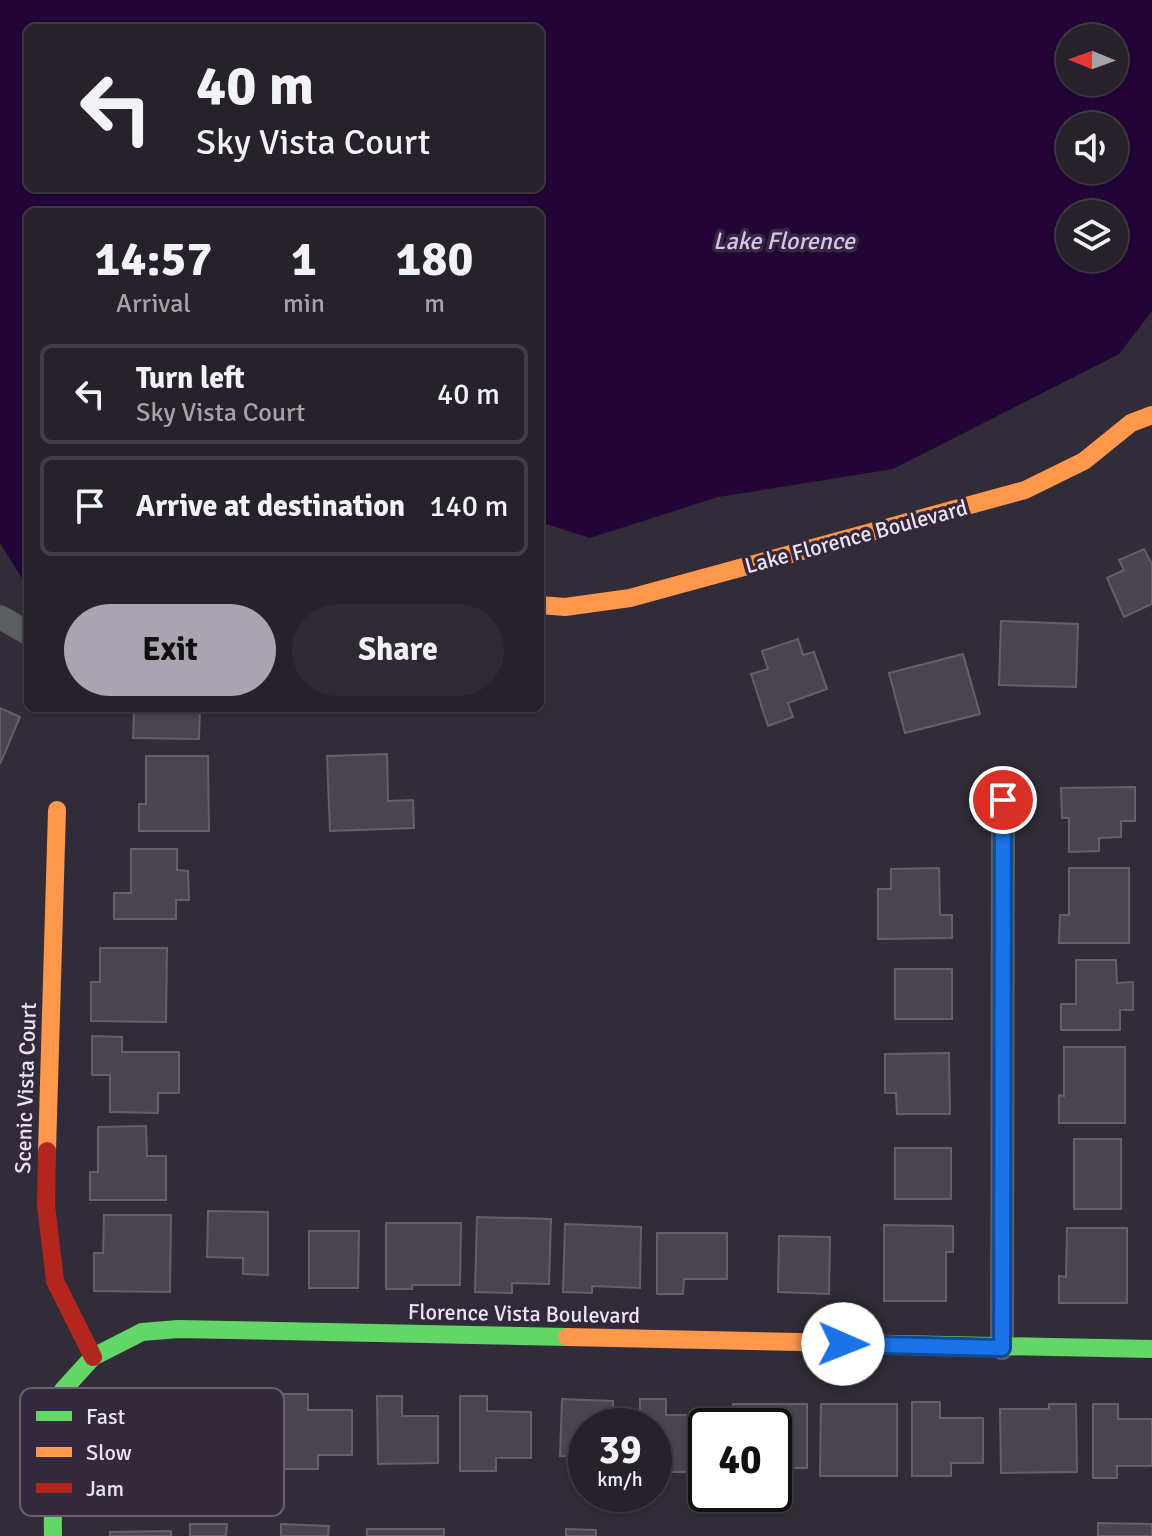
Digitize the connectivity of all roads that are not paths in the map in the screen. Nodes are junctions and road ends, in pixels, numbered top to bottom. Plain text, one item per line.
1 (1152, 415) edge
2 (544, 605) edge
3 (0, 617) edge
4 (24, 631) edge
5 (1003, 800) dead end
6 (57, 810) dead end
7 (1002, 1348) junction
8 (1152, 1349) edge
9 (93, 1357) junction
10 (65, 1388) edge
11 (53, 1516) edge
12 (53, 1536) edge

1 - 2 street, Lake Florence Boulevard
3 - 4 street
5 - 7 street
6 - 9 street, Scenic Vista Court
7 - 8 street, Florence Vista Boulevard
7 - 9 street, Florence Vista Boulevard
9 - 10 street, Florence Vista Boulevard
11 - 12 street, Florence Vista Boulevard

